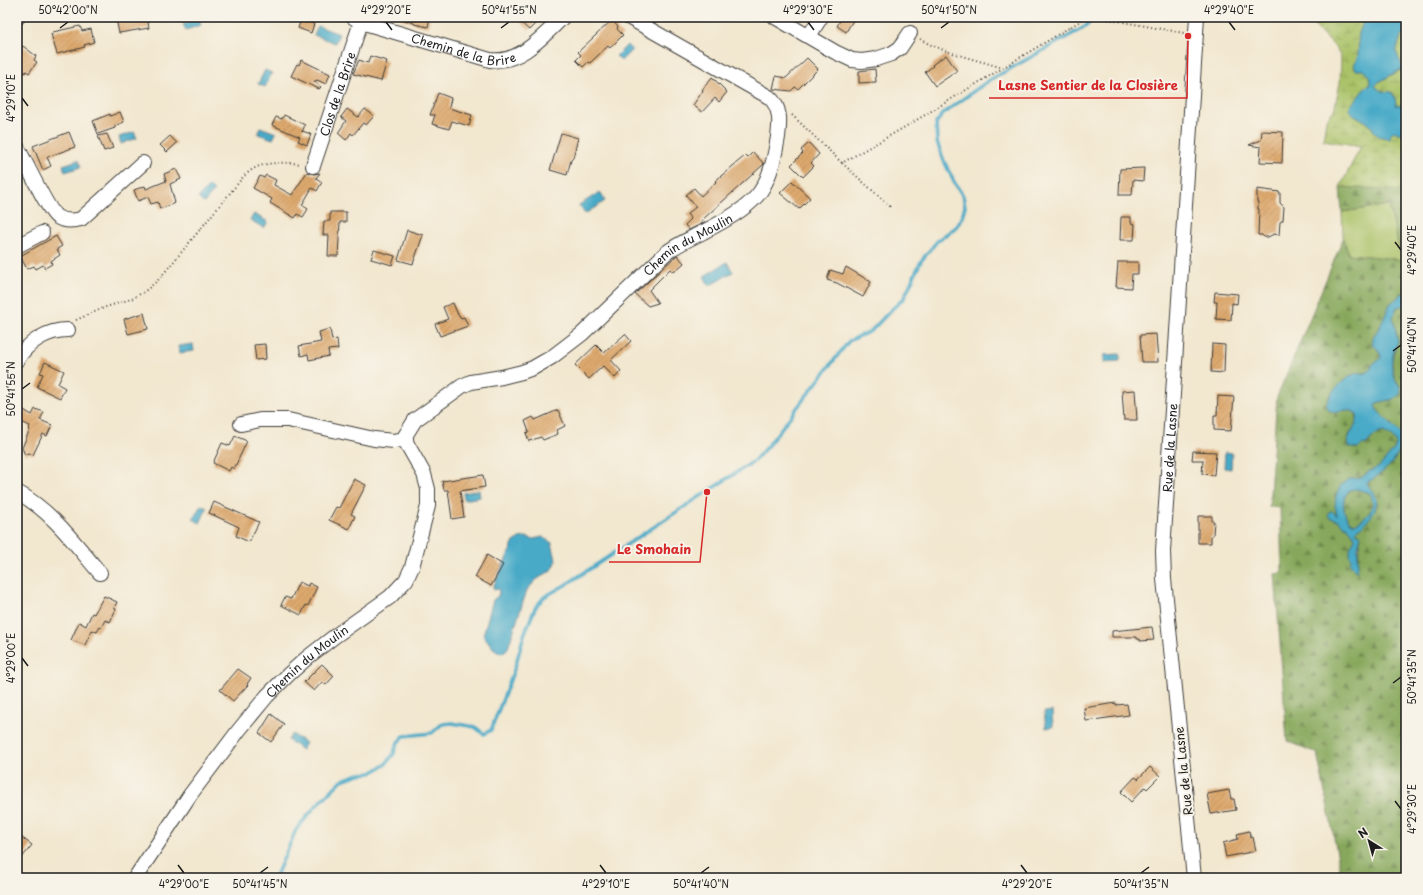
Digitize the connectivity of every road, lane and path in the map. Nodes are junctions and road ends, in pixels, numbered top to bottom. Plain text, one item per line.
1 (628, 17) edge
2 (776, 17) edge
3 (821, 17) edge
4 (1087, 17) edge
5 (1097, 17) edge
6 (1197, 17) edge
7 (559, 18) edge
8 (357, 20) edge
9 (910, 33) joint
10 (809, 36) junction
11 (1195, 36) junction
12 (1003, 68) junction
13 (777, 107) junction
14 (17, 147) edge
15 (143, 163) dead end
16 (842, 163) junction
17 (313, 166) joint
18 (892, 208) dead end
19 (42, 233) dead end
20 (17, 246) edge
21 (69, 326) joint
22 (17, 360) edge
23 (241, 424) dead end
24 (406, 439) junction
25 (17, 492) edge
26 (100, 574) dead end
27 (135, 878) edge
28 (1194, 878) edge

1 - 13 street
2 - 10 street
3 - 10 street
4 - 12 path
5 - 11 path
6 - 11 street, Rue de la Lasne
7 - 8 street, Chemin de la Brire
8 - 17 street, Clos de la Brire
9 - 10 street
9 - 12 path
11 - 28 street, Rue de la Lasne
12 - 16 path
13 - 16 path
13 - 24 street, Chemin du Moulin
14 - 15 street
16 - 18 path
17 - 21 path
19 - 20 street
21 - 22 street
23 - 24 street
24 - 27 street, Chemin du Moulin
25 - 26 street

